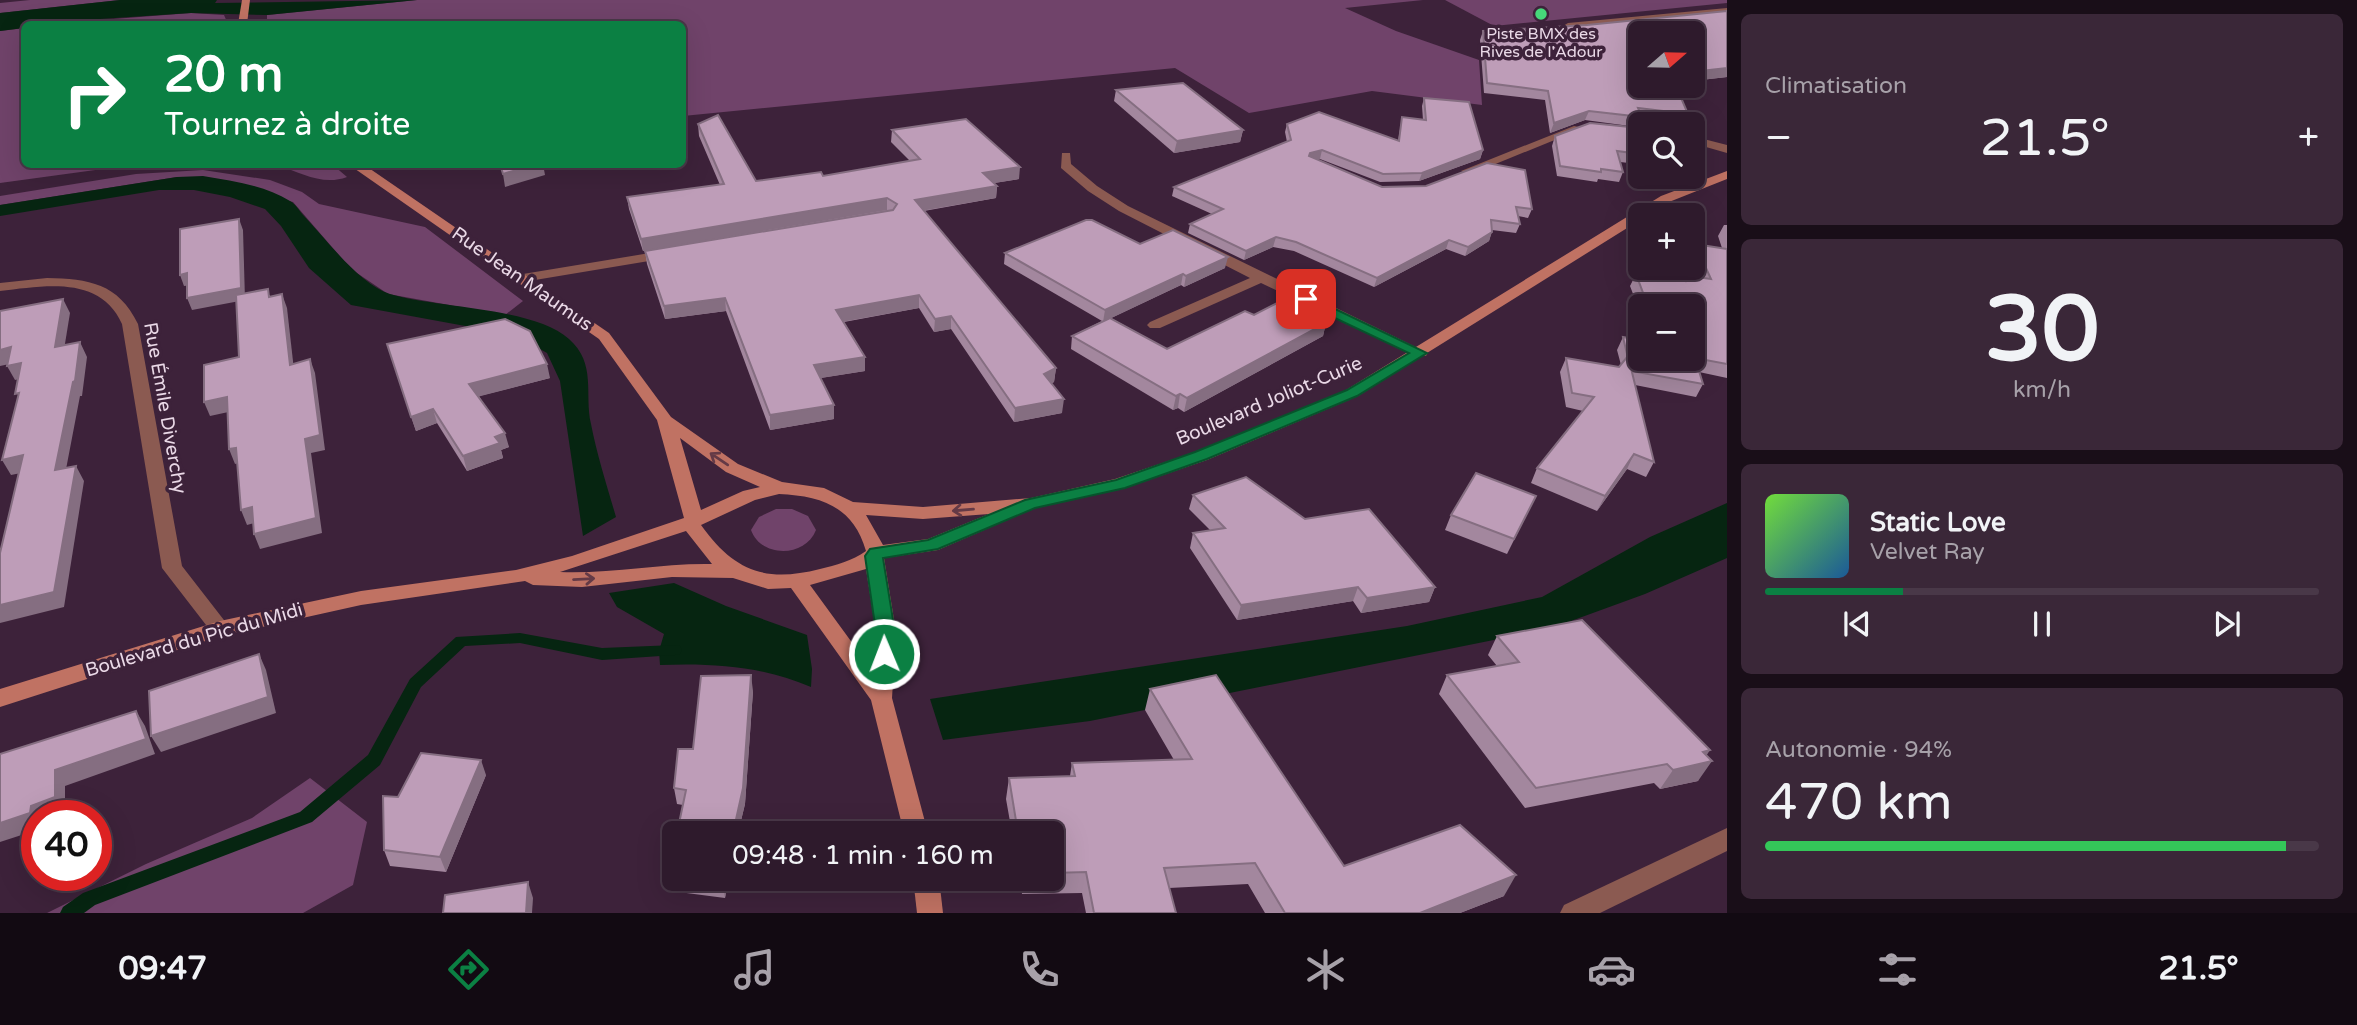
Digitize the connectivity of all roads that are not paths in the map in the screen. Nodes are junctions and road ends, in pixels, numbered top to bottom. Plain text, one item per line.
1 (246, 0) edge
2 (1727, 11) edge
3 (243, 21) edge
4 (1568, 26) edge
5 (1593, 127) edge
6 (1705, 143) edge
7 (1727, 149) edge
8 (1066, 156) dead end
9 (359, 168) edge
10 (1457, 175) edge
11 (1727, 175) edge
12 (685, 251) edge
13 (523, 278) junction
14 (1261, 278) junction
15 (0, 287) edge
16 (1155, 326) dead end
17 (1420, 353) junction
18 (665, 420) junction
19 (779, 488) junction
20 (1031, 504) junction
21 (846, 508) junction
22 (692, 521) junction
23 (875, 555) junction
24 (733, 571) junction
25 (516, 577) junction
26 (798, 583) junction
27 (220, 629) junction
28 (0, 698) edge
29 (881, 698) junction
30 (913, 821) edge
31 (1727, 839) edge
32 (927, 891) edge
33 (930, 913) edge
34 (1573, 913) edge

1 - 3 main road
2 - 4 street
5 - 10 street
6 - 7 street
8 - 14 street
9 - 13 main road, Rue Jean Maumus
11 - 17 main road, Boulevard Joliot-Curie
12 - 13 street
13 - 18 main road, Rue Jean Maumus
14 - 16 street
14 - 17 street
15 - 27 street, Rue Émile Diverchy
17 - 20 main road, Boulevard Joliot-Curie
19 -> 18 main road
18 - 22 main road
19 - 21 main road
19 - 22 main road
20 -> 21 main road
20 - 23 main road
21 - 23 main road
22 - 24 main road
22 - 25 main road
23 - 26 main road
23 - 29 main road
25 -> 24 main road
24 - 26 main road
25 - 27 main road, Boulevard du Pic du Midi
26 - 29 main road
27 - 28 main road, Boulevard du Pic du Midi
29 - 30 main road
31 - 34 street
32 - 33 main road

